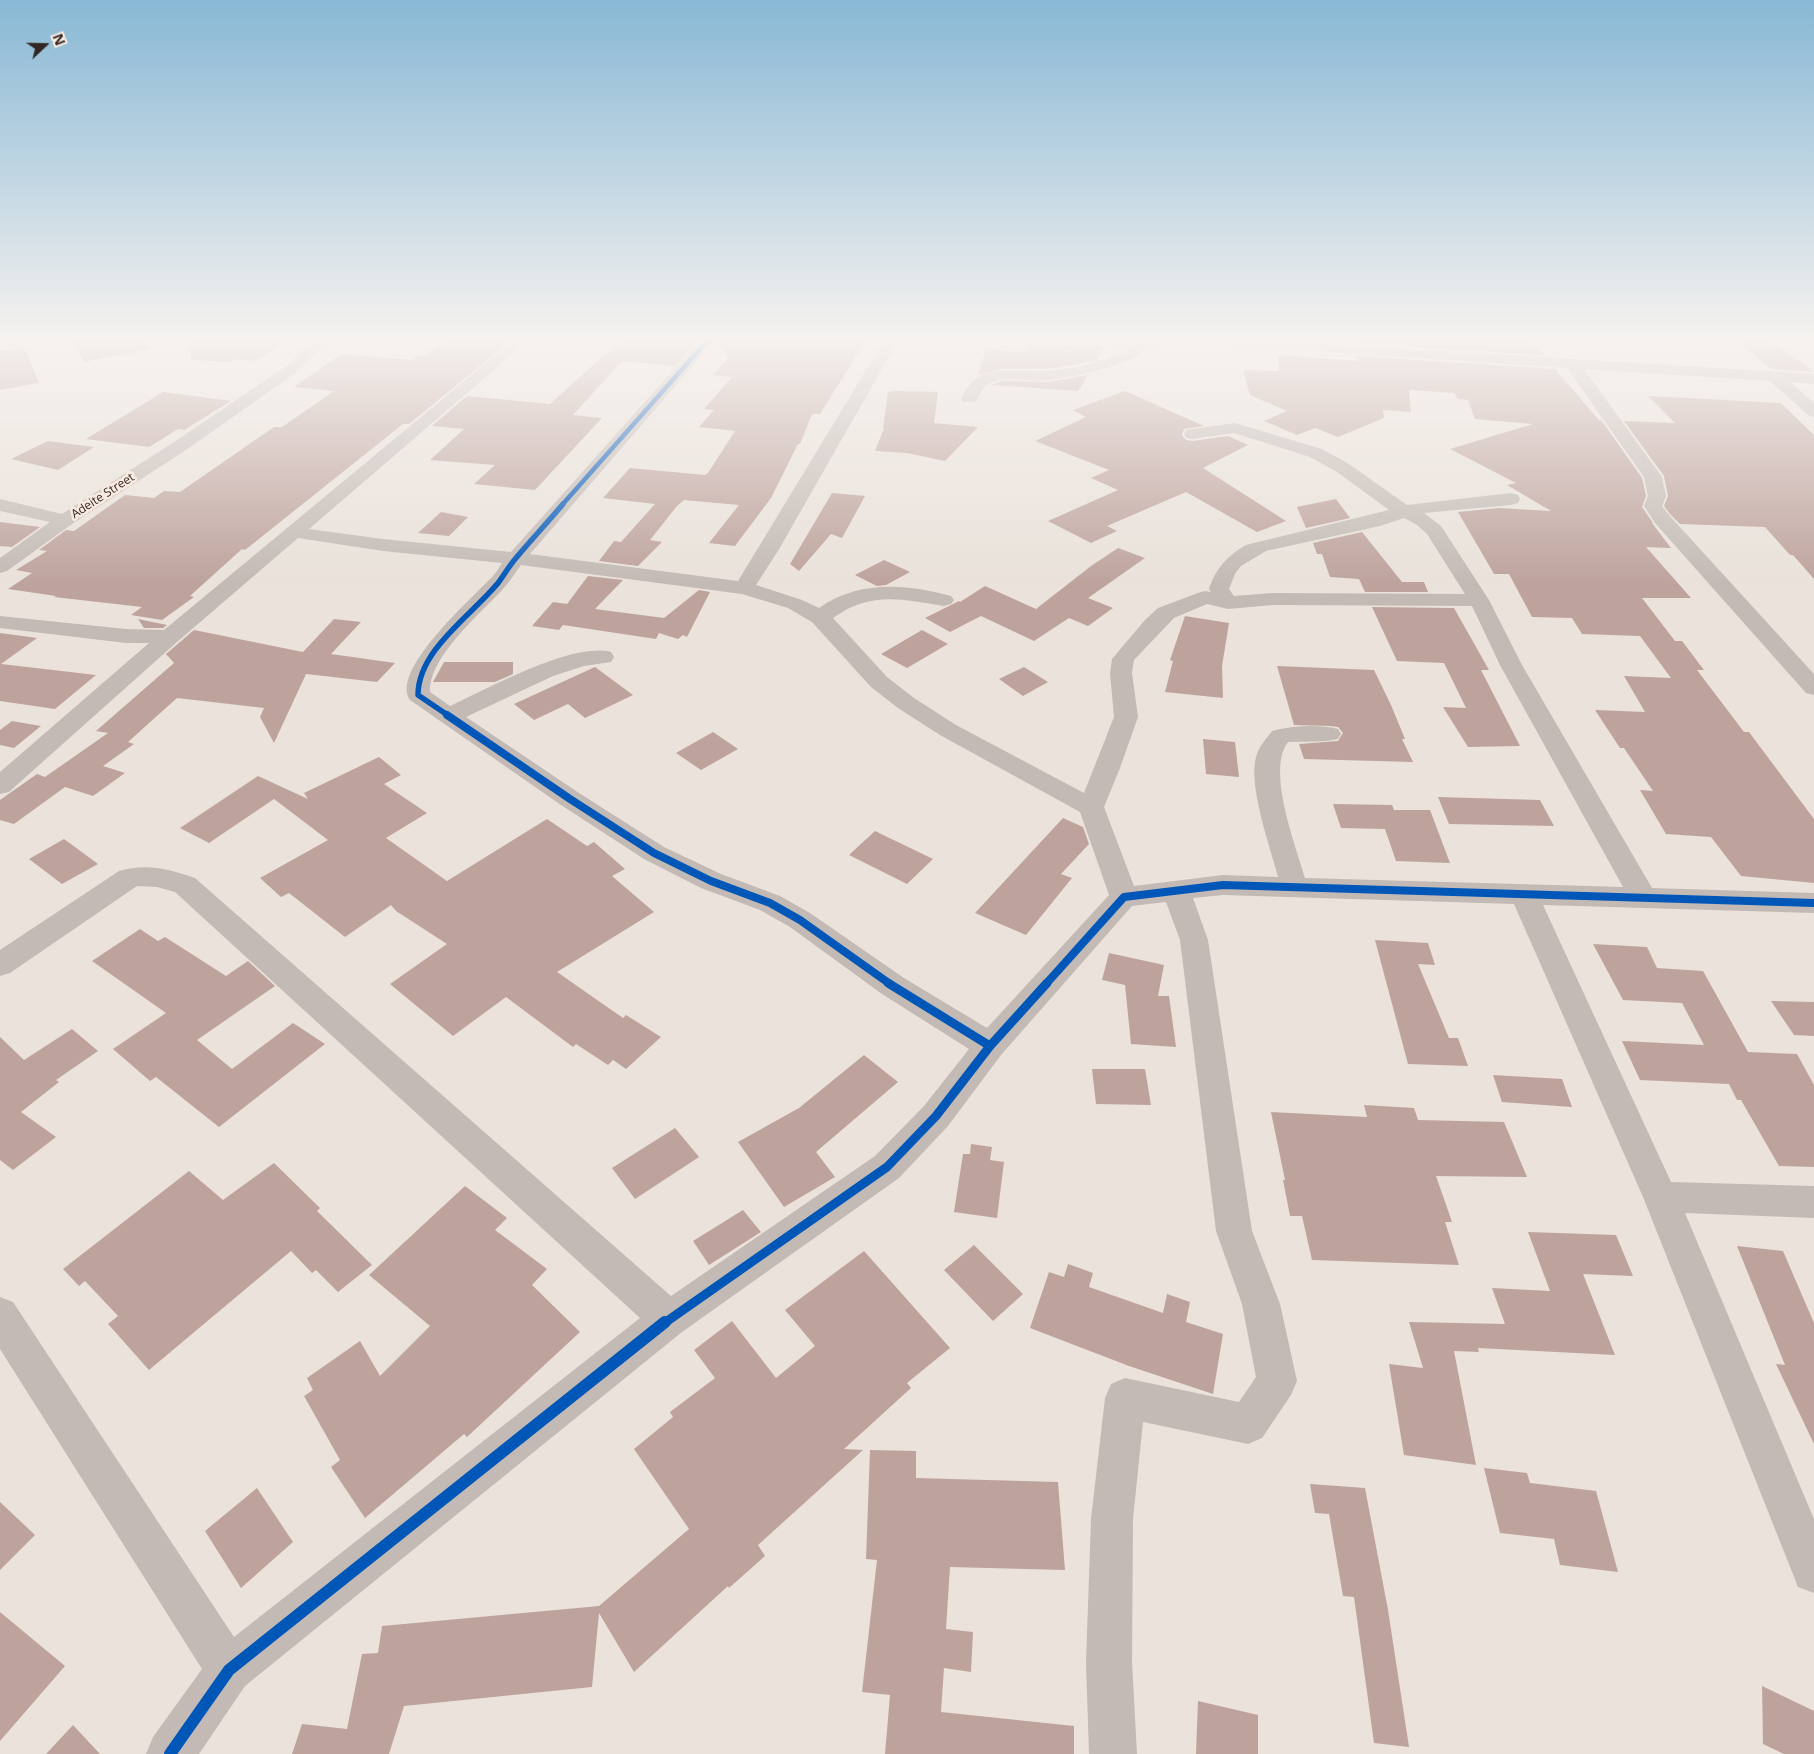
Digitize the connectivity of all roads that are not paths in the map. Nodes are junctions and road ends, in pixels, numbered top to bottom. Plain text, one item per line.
1 (217, 421) edge
2 (425, 421) edge
3 (636, 421) edge
4 (844, 421) edge
5 (1613, 421) edge
6 (1192, 434) dead end
7 (1511, 500) dead end
8 (0, 505) edge
9 (1405, 511) junction
10 (65, 520) junction
11 (293, 532) junction
12 (515, 559) junction
13 (0, 567) edge
14 (744, 588) junction
15 (944, 600) dead end
16 (1479, 600) junction
17 (1228, 603) junction
18 (820, 617) junction
19 (0, 622) edge
20 (169, 637) junction
21 (603, 657) dead end
22 (1814, 688) edge
23 (449, 716) junction
24 (1329, 734) dead end
25 (0, 786) edge
26 (1091, 807) junction
27 (1294, 887) junction
28 (1176, 890) junction
29 (1124, 896) junction
30 (1525, 896) junction
31 (1644, 899) junction
32 (1814, 903) edge
33 (0, 965) edge
34 (990, 1046) junction
35 (1661, 1197) junction
36 (1814, 1202) edge
37 (0, 1315) edge
38 (669, 1319) junction
39 (1814, 1571) edge
40 (229, 1670) junction
41 (170, 1754) edge
42 (1113, 1754) edge

1 - 10 street, Adeite Street
2 - 11 street
3 - 12 street
4 - 14 street
5 - 22 street
6 - 9 street
7 - 9 street
8 - 10 street
9 - 16 street
9 - 17 street
10 - 13 street, Adeite Street
11 - 12 street
11 - 20 street
12 - 14 street
12 - 23 street
14 - 18 street
15 - 18 street
16 - 17 street
16 - 31 street
17 - 26 street
18 - 26 street
19 - 20 street
20 - 25 street
21 - 23 street
23 - 34 street
24 - 27 street
26 - 29 street
27 - 28 street
27 - 30 street
28 - 29 street
28 - 42 street
29 - 34 street
30 - 31 street
30 - 35 street
31 - 32 street
33 - 38 street
34 - 38 street
35 - 36 street
35 - 39 street
37 - 40 street
38 - 40 street
40 - 41 street

